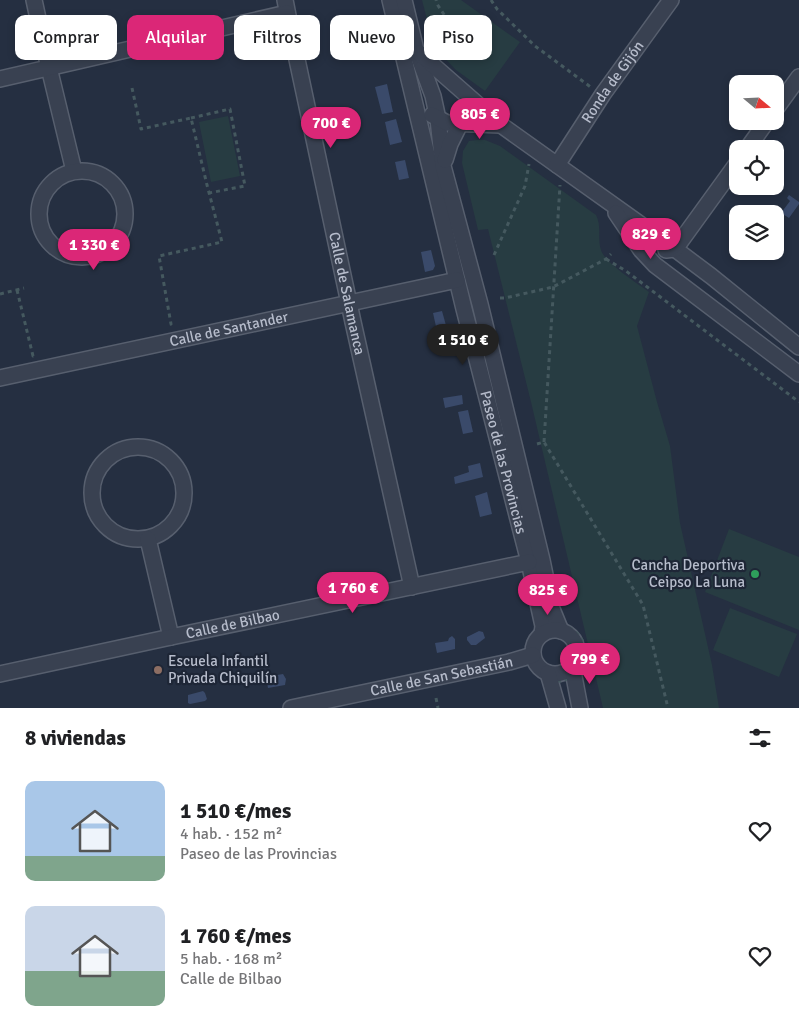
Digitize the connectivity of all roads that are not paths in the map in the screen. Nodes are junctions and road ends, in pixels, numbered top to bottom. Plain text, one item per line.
1 (34, 0) edge
2 (390, 0) edge
3 (404, 0) edge
4 (671, 0) edge
5 (286, 7) edge
6 (416, 50) junction
7 (49, 68) junction
8 (799, 77) edge
9 (0, 79) edge
10 (412, 96) junction
11 (784, 98) edge
12 (448, 122) junction
13 (501, 125) junction
14 (557, 165) junction
15 (443, 166) junction
16 (74, 171) junction
17 (729, 174) edge
18 (608, 202) junction
19 (632, 236) junction
20 (675, 249) junction
21 (457, 280) junction
22 (349, 304) junction
23 (797, 342) edge
24 (799, 374) edge
25 (0, 378) edge
26 (148, 539) junction
27 (529, 562) junction
28 (412, 587) junction
29 (561, 628) junction
30 (542, 631) junction
31 (171, 637) junction
32 (532, 656) junction
33 (572, 670) junction
34 (0, 674) edge
35 (549, 676) junction
36 (291, 708) edge
37 (558, 708) edge
38 (580, 708) edge

1 - 7 street
2 - 10 street, Paseo de las Provincias
3 - 6 street, Paseo de las Provincias
4 - 14 street, Ronda de Gijón
5 - 7 street
5 - 22 street, Calle de Salamanca
6 - 12 street, Paseo de las Provincias
6 - 13 street
7 - 9 street
7 - 16 street
8 - 11 street
10 - 12 street
10 - 21 street, Paseo de las Provincias
12 - 13 street
12 - 15 street, Paseo de las Provincias
12 - 15 street
13 - 14 street
14 - 18 street
15 - 29 street, Paseo de las Provincias
16 - 16 street
17 - 20 street
18 - 19 street
18 - 20 street
19 - 20 street
19 - 24 street
20 - 23 street
21 - 22 street, Calle de Santander
21 - 27 street, Paseo de las Provincias
22 - 25 street, Calle de Santander
22 - 28 street, Calle de Salamanca
26 - 26 street
26 - 31 street, Calle de Bilbao
27 - 28 street, Calle de Bilbao
27 - 30 street, Paseo de las Provincias
28 - 31 street, Calle de Bilbao
29 - 30 street
29 - 33 street
30 - 32 street
31 - 34 street, Calle de Bilbao
32 - 35 street
32 - 36 street, Calle de San Sebastián
33 - 35 street
33 - 38 street
35 - 37 street

